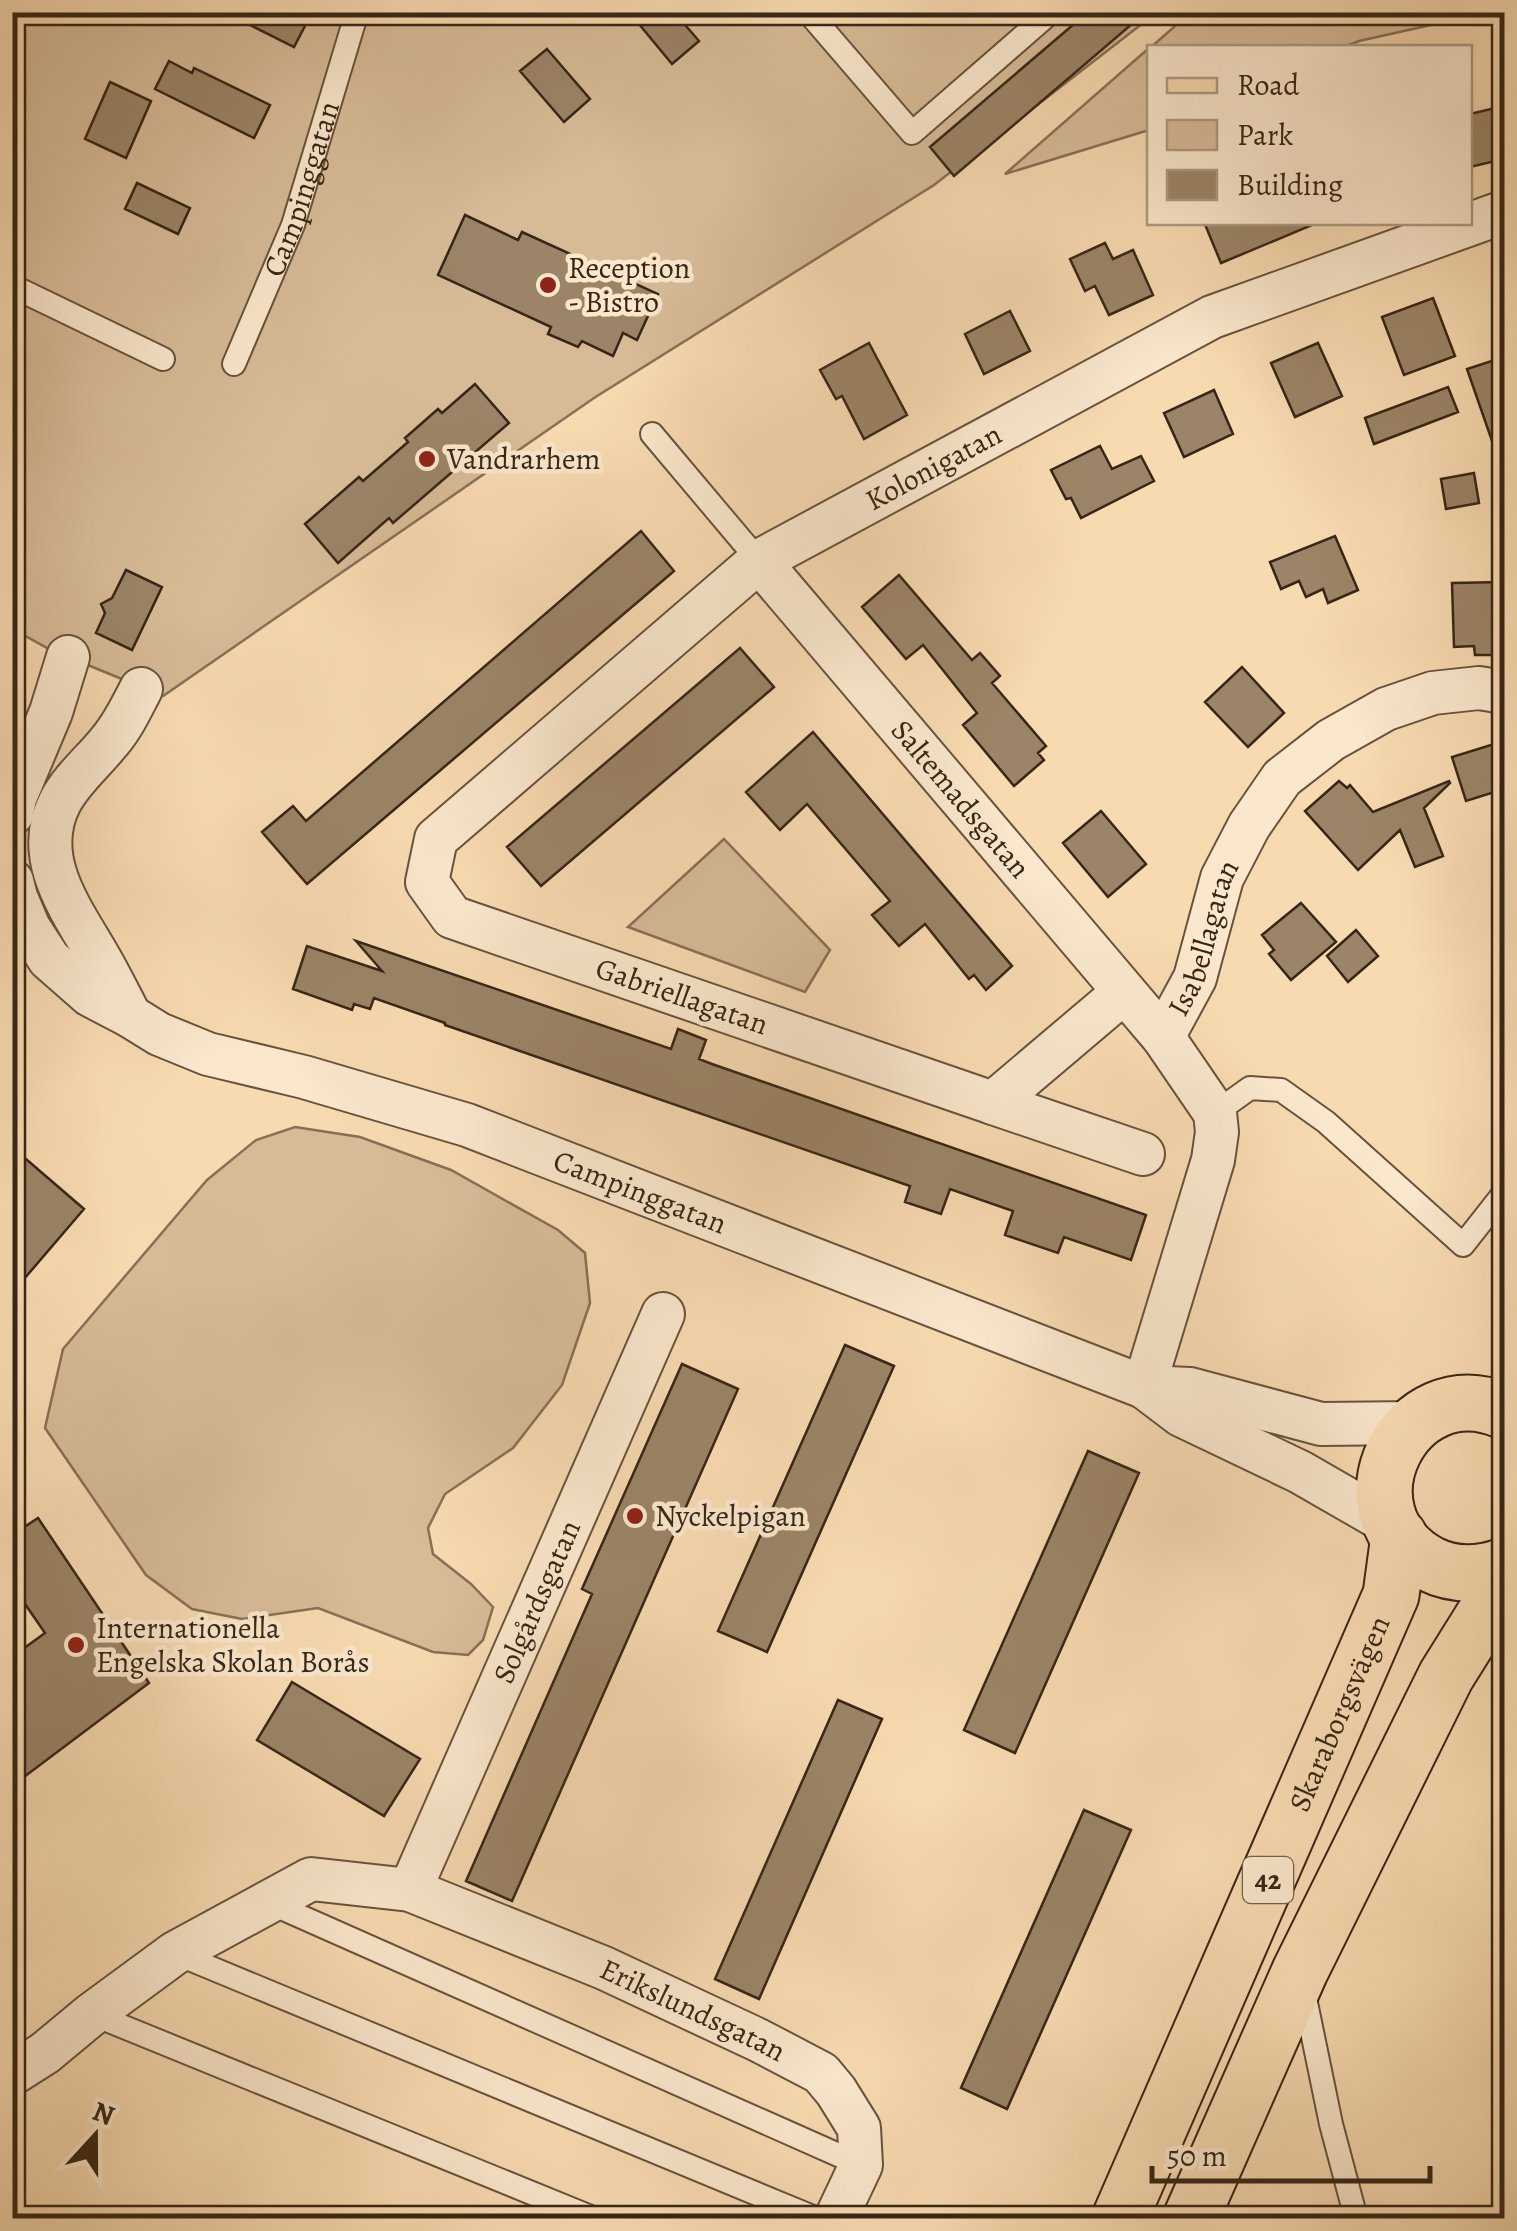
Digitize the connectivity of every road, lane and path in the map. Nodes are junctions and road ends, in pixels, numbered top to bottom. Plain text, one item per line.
1 (357, 12) edge
2 (808, 12) edge
3 (1051, 12) edge
4 (1504, 212) edge
5 (1472, 224) edge
6 (1468, 225) edge
7 (12, 286) edge
8 (162, 359) dead end
9 (234, 364) dead end
10 (652, 434) dead end
11 (760, 561) junction
12 (68, 657) dead end
13 (141, 688) dead end
14 (1504, 692) edge
15 (12, 814) edge
16 (436, 839) joint
17 (12, 881) edge
18 (1124, 992) junction
19 (130, 1016) junction
20 (1162, 1037) junction
21 (994, 1103) junction
22 (1214, 1113) junction
23 (1143, 1154) dead end
24 (1504, 1193) edge
25 (662, 1314) dead end
26 (1504, 1365) edge
27 (1144, 1387) junction
28 (1485, 1407) edge
29 (1415, 1423) junction
30 (1396, 1530) junction
31 (1504, 1566) edge
32 (1504, 1583) edge
33 (410, 1890) junction
34 (268, 1902) junction
35 (175, 1953) junction
36 (1300, 1971) junction
37 (92, 2014) junction
38 (12, 2074) edge
39 (861, 2164) junction
40 (593, 2218) edge
41 (815, 2218) edge
42 (836, 2218) edge
43 (1120, 2218) edge
44 (1191, 2218) edge
45 (1356, 2218) edge

1 - 9 lane, Campinggatan
2 - 3 lane
4 - 5 street, Kolonigatan
6 - 11 street, Kolonigatan
7 - 8 lane
10 - 11 lane
11 - 16 street, Kolonigatan
11 - 18 street, Saltemadsgatan
12 - 15 street
13 - 19 street
14 - 20 street, Isabellagatan
16 - 21 street, Gabriellagatan
17 - 19 street, Campinggatan
18 - 20 street, Saltemadsgatan
18 - 21 street
19 - 27 street, Campinggatan
20 - 22 street, Isabellagatan
21 - 23 street, Gabriellagatan
22 - 24 lane
22 - 27 street
25 - 33 street, Solgårdsgatan
26 - 28 main road
27 - 29 street, Campinggatan
27 - 30 street, Campinggatan
28 - 29 main road
29 - 30 main road, 42
30 - 31 main road
30 - 43 main road, Skaraborgsvägen / 42
32 - 36 main road, 42
33 - 34 street, Erikslundsgatan
33 - 39 street, Erikslundsgatan
34 - 35 street, Erikslundsgatan
34 - 39 lane
35 - 37 street, Erikslundsgatan
35 - 41 lane
36 - 44 main road, 42
36 - 45 lane
37 - 38 street, Erikslundsgatan
37 - 40 lane
39 - 42 street

